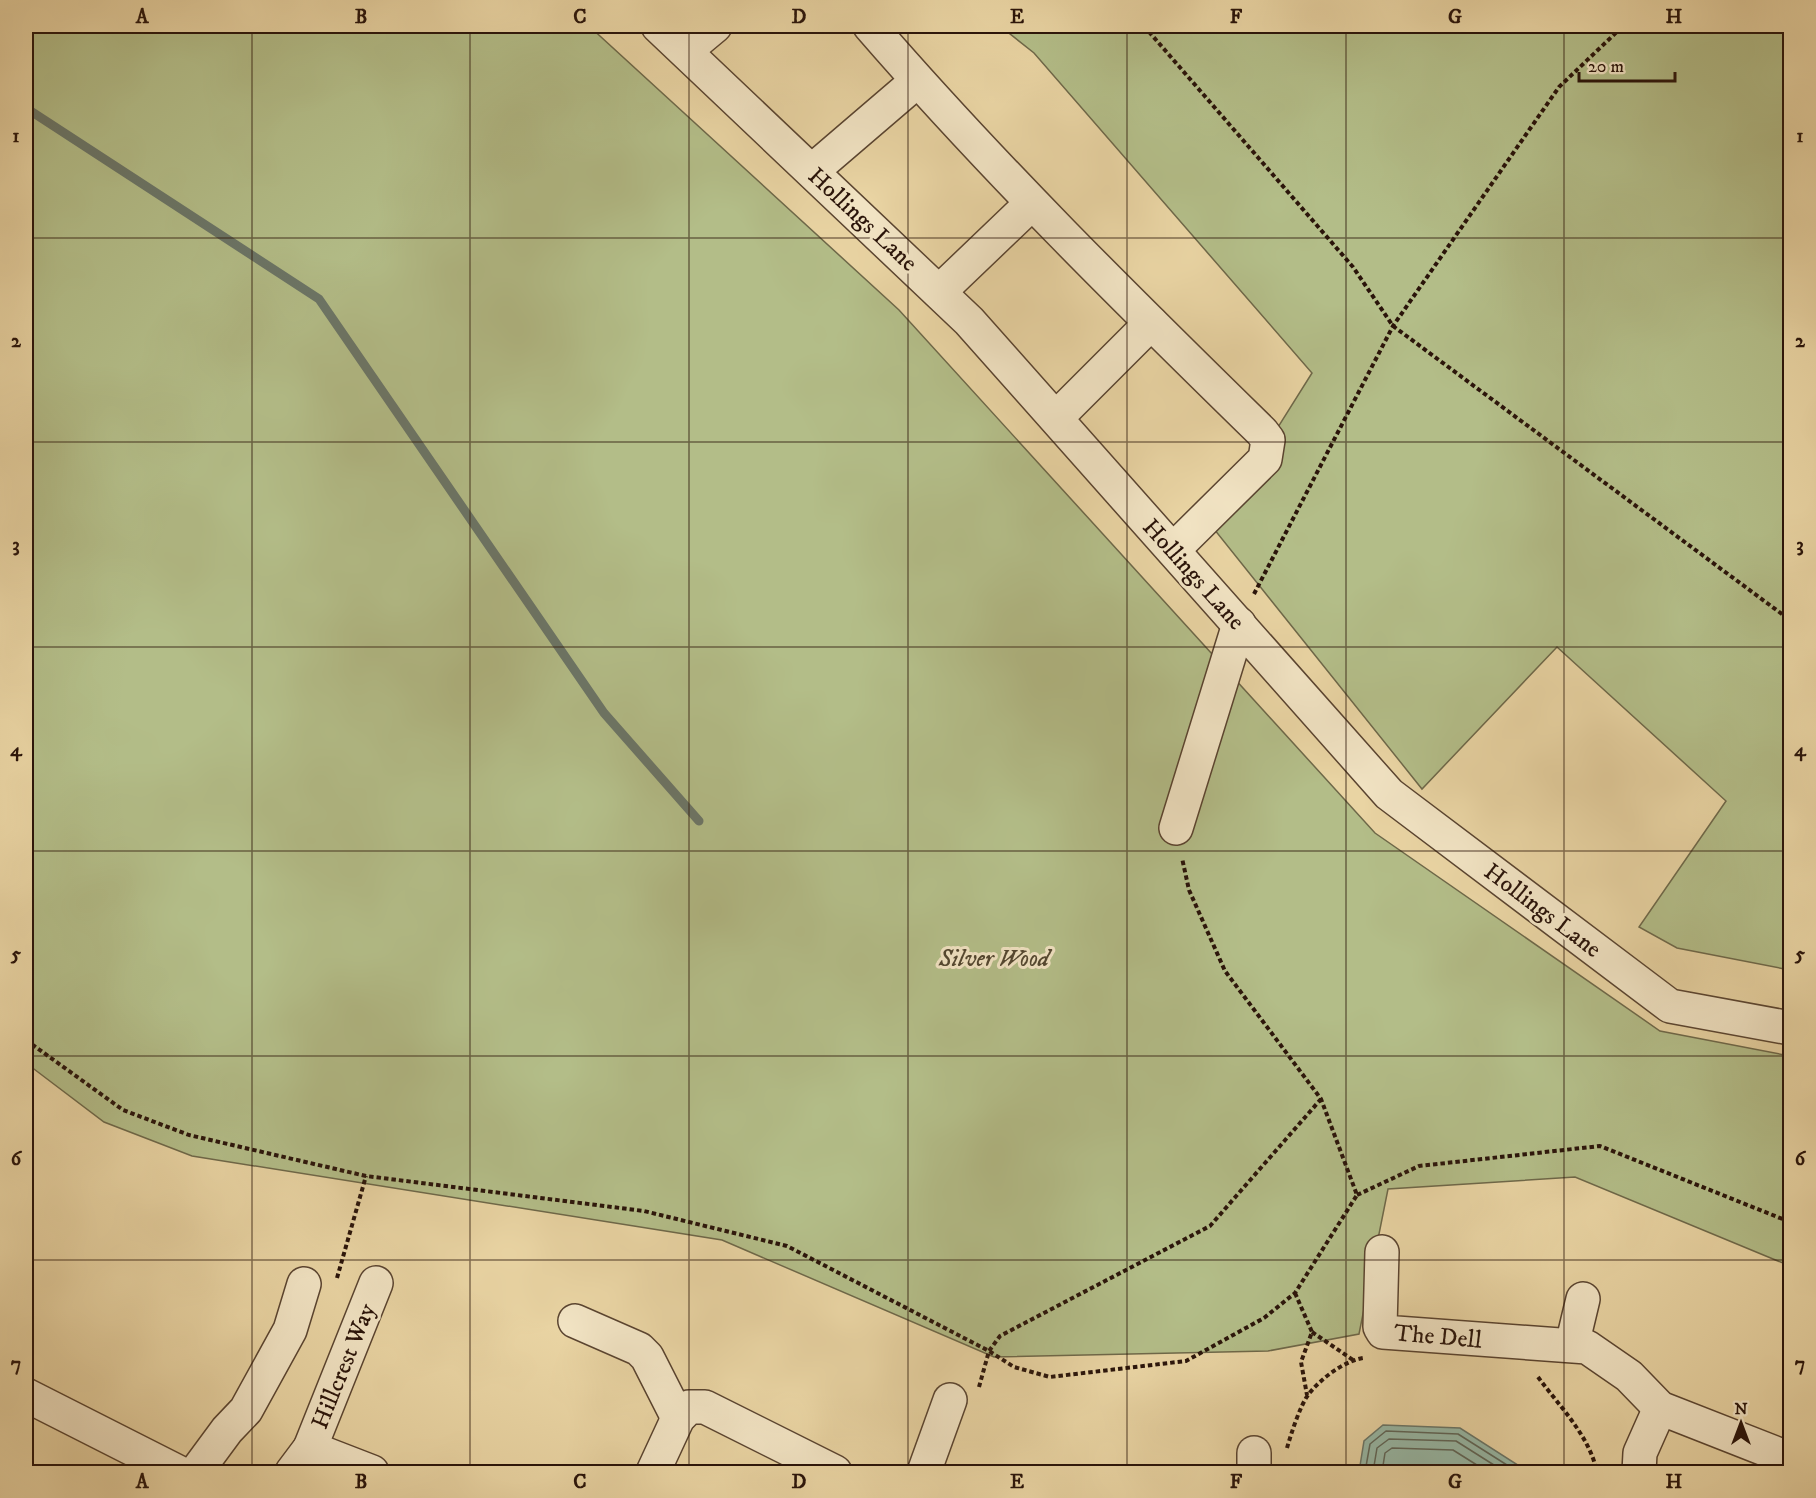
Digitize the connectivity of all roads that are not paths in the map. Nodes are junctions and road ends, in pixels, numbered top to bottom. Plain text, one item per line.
1 (658, 26) edge
2 (716, 26) edge
3 (870, 26) edge
4 (685, 51) junction
5 (917, 81) junction
6 (812, 171) junction
7 (1031, 204) junction
8 (939, 292) junction
9 (1151, 323) junction
10 (1056, 418) junction
11 (1173, 550) junction
12 (1239, 624) junction
13 (1176, 828) road end
14 (1791, 1029) edge
15 (1382, 1252) dead end
16 (376, 1283) dead end
17 (304, 1284) dead end
18 (1583, 1299) dead end
19 (575, 1321) dead end
20 (1572, 1345) junction
21 (26, 1395) edge
22 (950, 1400) dead end
23 (1660, 1408) junction
24 (678, 1418) junction
25 (1791, 1458) edge
26 (301, 1460) edge
27 (177, 1473) edge
28 (196, 1473) edge
29 (372, 1473) edge
30 (653, 1473) edge
31 (835, 1473) edge
32 (924, 1473) edge
33 (1639, 1473) edge

1 - 4 street, Hollings Lane
2 - 4 street
3 - 5 street
4 - 6 street, Hollings Lane
5 - 6 street
5 - 7 street
6 - 8 street, Hollings Lane
7 - 8 street
7 - 9 street
8 - 10 street, Hollings Lane
9 - 10 street
9 - 11 street
10 - 11 street, Hollings Lane
11 - 12 street, Hollings Lane
12 - 13 street
12 - 14 street, Hollings Lane
15 - 20 street, The Dell
16 - 26 street, Hillcrest Way
17 - 28 street
18 - 20 street
19 - 24 street
20 - 23 street, The Dell
21 - 27 street
22 - 32 street
23 - 25 street, The Dell
23 - 33 street
24 - 30 street
24 - 31 street
26 - 29 street, Hillcrest Way

